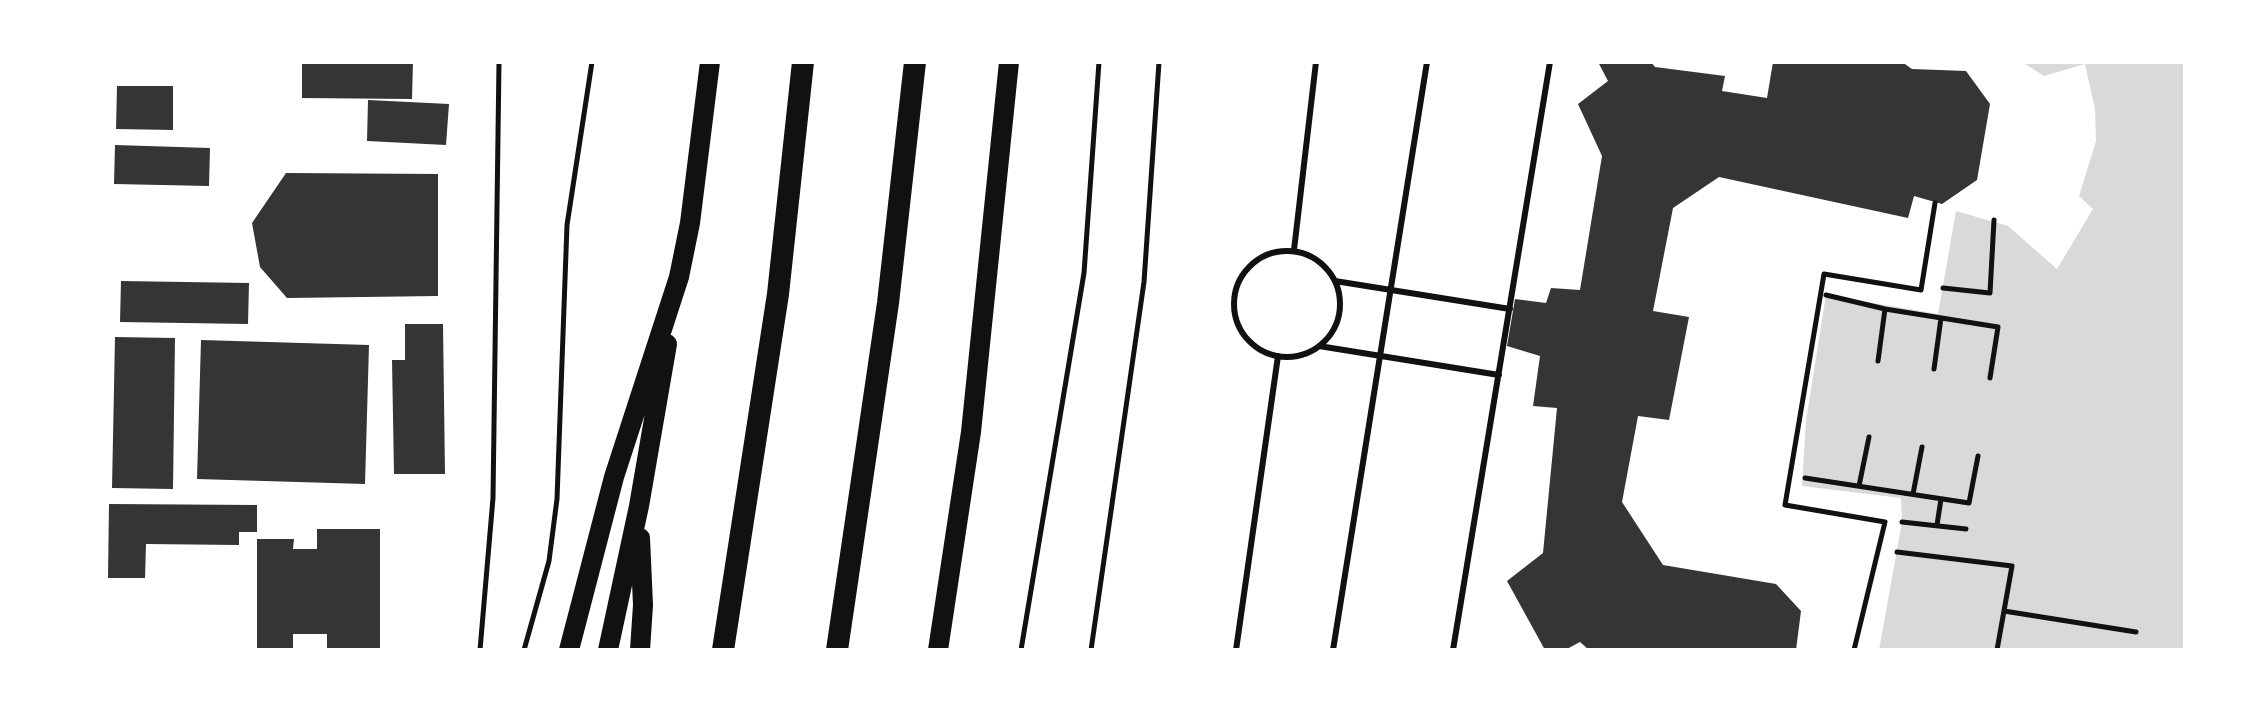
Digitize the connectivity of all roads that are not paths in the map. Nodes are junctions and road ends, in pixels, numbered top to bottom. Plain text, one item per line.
1 (710, 62) edge
2 (803, 62) edge
3 (915, 62) edge
4 (1009, 62) edge
5 (1316, 62) edge
6 (1427, 62) edge
7 (1550, 62) edge
8 (1294, 250) junction
9 (679, 277) junction
10 (1335, 281) junction
11 (1390, 290) junction
12 (1510, 309) junction
13 (1319, 346) junction
14 (1278, 356) junction
15 (1380, 356) junction
16 (1499, 375) junction
17 (639, 506) junction
18 (944, 612) junction
19 (569, 650) edge
20 (608, 650) edge
21 (640, 650) edge
22 (723, 650) edge
23 (837, 650) edge
24 (938, 650) edge
25 (945, 650) edge
26 (1236, 650) edge
27 (1333, 650) edge
28 (1453, 650) edge

1 - 9 main road
2 - 22 highway
3 - 23 highway
4 - 18 main road
5 - 8 lane
6 - 11 lane
7 - 12 lane
8 - 10 lane
8 - 14 lane
9 - 17 main road
9 - 19 main road
10 - 11 lane
10 - 13 lane
11 - 12 lane
11 - 15 lane
12 - 16 lane
13 - 14 lane
13 - 15 lane
14 - 26 lane
15 - 16 lane
15 - 27 lane
16 - 28 lane
17 - 20 main road
17 - 21 main road
18 - 24 main road
18 - 25 lane

